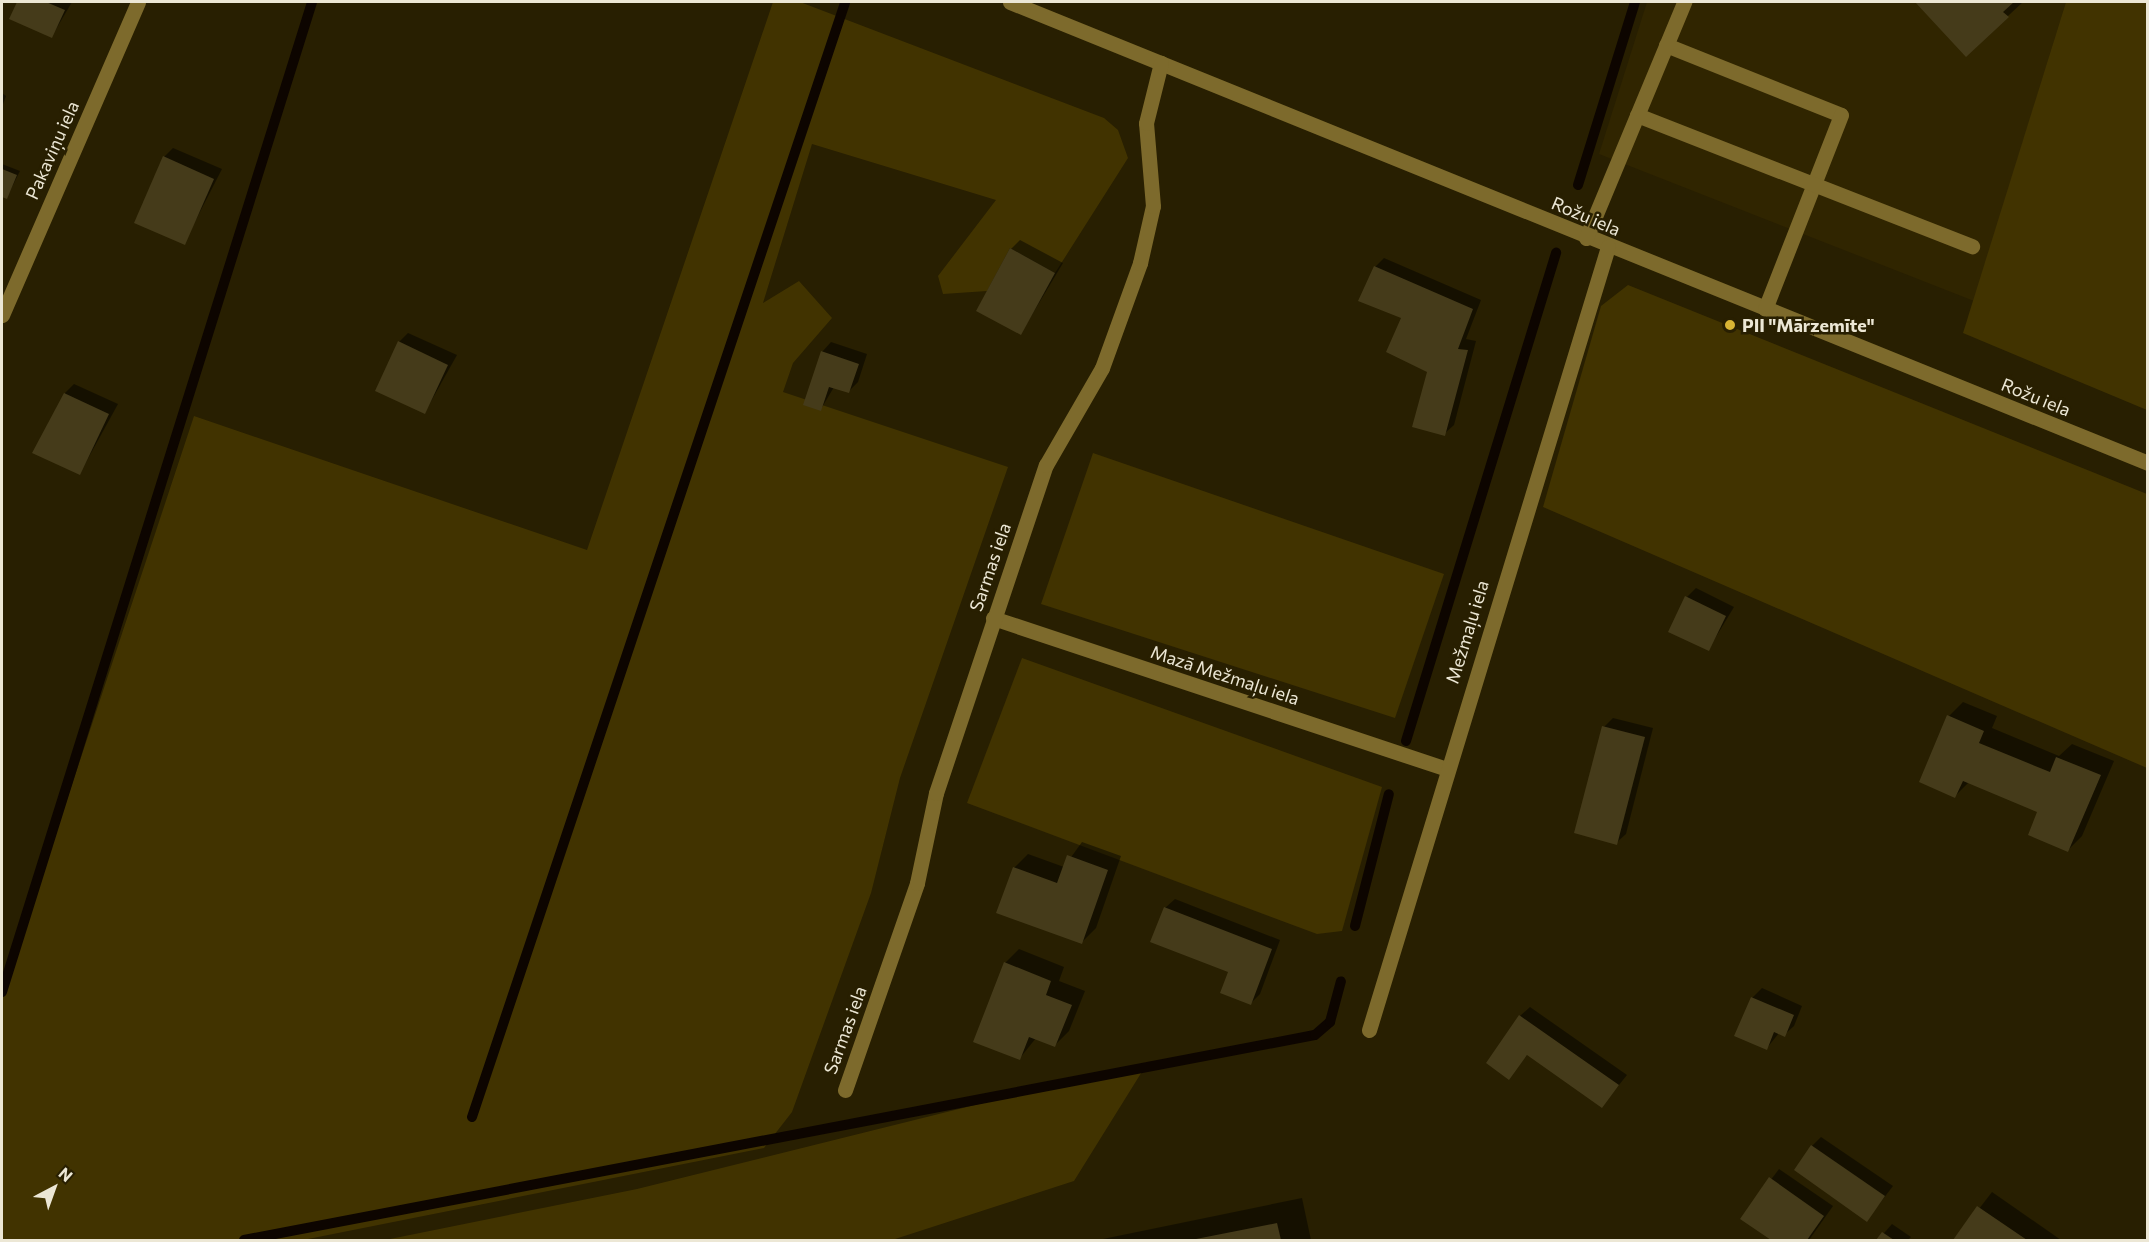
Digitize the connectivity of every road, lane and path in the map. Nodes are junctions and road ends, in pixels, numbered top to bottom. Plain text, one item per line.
1 (138, 2) edge
2 (1010, 2) edge
3 (1684, 2) edge
4 (1666, 45) junction
5 (1161, 63) junction
6 (1637, 115) junction
7 (1813, 187) junction
8 (1586, 238) junction
9 (1972, 246) dead end
10 (1608, 247) junction
11 (1765, 309) junction
12 (2, 315) edge
13 (2148, 463) edge
14 (993, 618) junction
15 (1445, 768) junction
16 (1369, 1030) dead end
17 (845, 1090) dead end

1 - 12 street, Pakaviņu iela
2 - 5 street, Rožu iela
3 - 4 street
4 - 6 street
4 - 7 street
5 - 8 street, Rožu iela
5 - 14 street, Sarmas iela
6 - 7 street
6 - 8 street
7 - 9 street
7 - 11 street
8 - 10 street, Rožu iela
10 - 11 street, Rožu iela
10 - 15 street, Mežmaļu iela
11 - 13 street, Rožu iela
14 - 15 street, Mazā Mežmaļu iela
14 - 17 street, Sarmas iela
15 - 16 street, Mežmaļu iela

